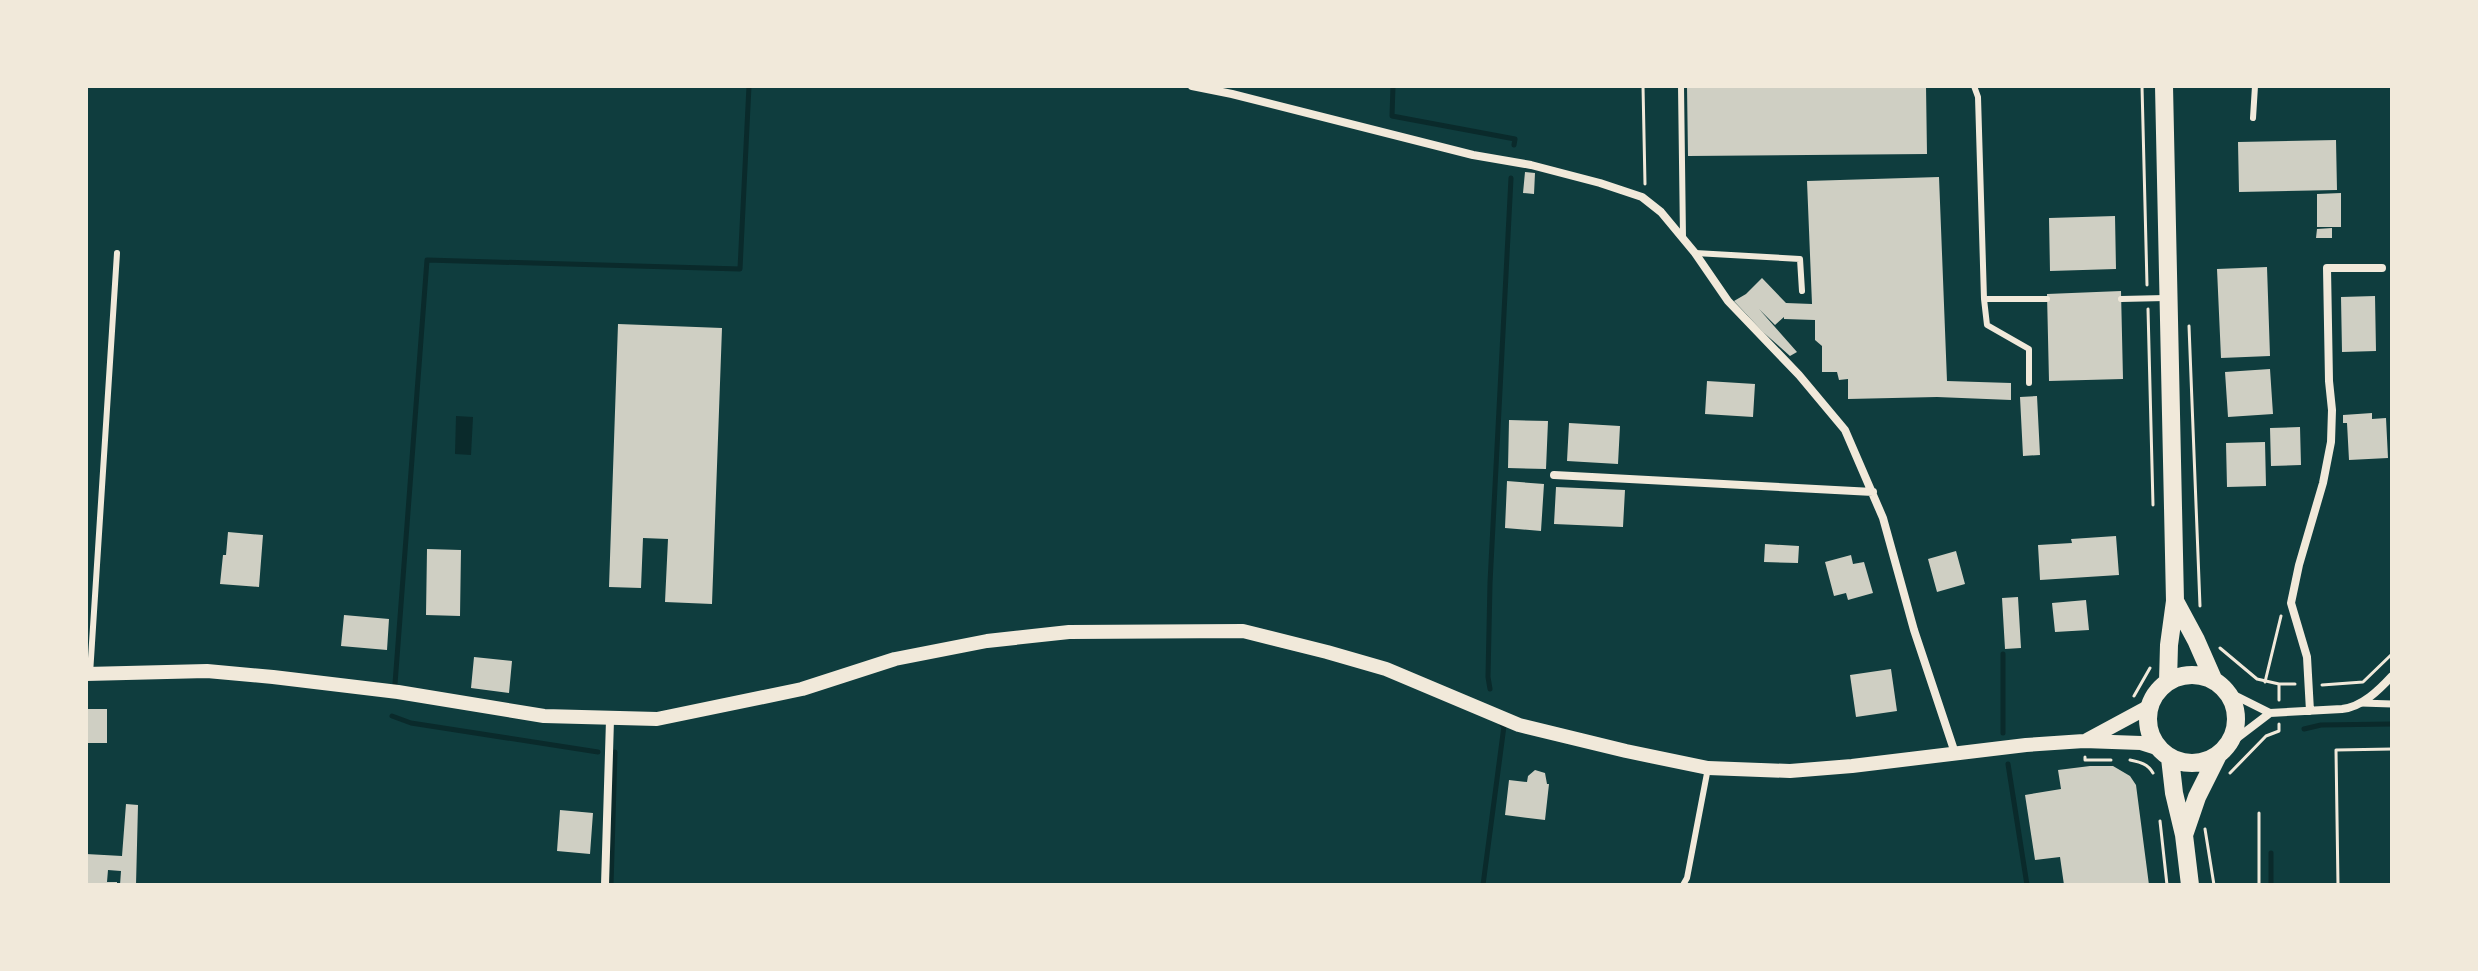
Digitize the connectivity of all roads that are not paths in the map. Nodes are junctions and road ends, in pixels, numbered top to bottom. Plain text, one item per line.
1 (1192, 86) edge
2 (1681, 86) edge
3 (1974, 86) edge
4 (2164, 86) edge
5 (2255, 86) edge
6 (2253, 118) dead end
7 (1683, 239) junction
8 (117, 253) dead end
9 (1695, 253) junction
10 (2382, 268) dead end
11 (1802, 291) dead end
12 (2168, 298) junction
13 (1984, 299) junction
14 (2047, 299) dead end
15 (2121, 299) dead end
16 (2029, 383) dead end
17 (1554, 475) dead end
18 (1873, 492) junction
19 (2175, 601) junction
20 (88, 674) edge
21 (2392, 676) edge
22 (2168, 682) junction
23 (2220, 686) junction
24 (2142, 702) junction
25 (2361, 703) junction
26 (2392, 704) edge
27 (2310, 711) junction
28 (2270, 713) junction
29 (610, 720) junction
30 (2084, 741) junction
31 (2223, 750) junction
32 (1955, 753) junction
33 (2165, 754) junction
34 (1708, 768) junction
35 (2184, 835) junction
36 (605, 885) edge
37 (1683, 885) edge
38 (2190, 885) edge

1 - 7 street
2 - 7 lane
3 - 13 lane
4 - 12 main road
5 - 6 lane
7 - 9 street
8 - 20 lane
9 - 11 lane
9 - 18 street
10 - 27 street
12 - 15 lane
12 - 19 main road
13 - 14 lane
13 - 16 lane
17 - 18 street
18 - 32 street
19 - 22 main road
19 - 23 main road
20 - 29 street
21 - 25 street
22 - 23 main road
22 - 24 main road
23 - 28 street
23 - 31 main road
24 - 30 street
24 - 33 main road
25 - 26 street
25 - 27 street
27 - 28 street
28 - 31 street
29 - 34 street
29 - 36 street
30 - 32 street
30 - 33 street
31 - 33 main road
31 - 35 main road
32 - 34 street
33 - 35 main road
34 - 37 lane
35 - 38 main road

